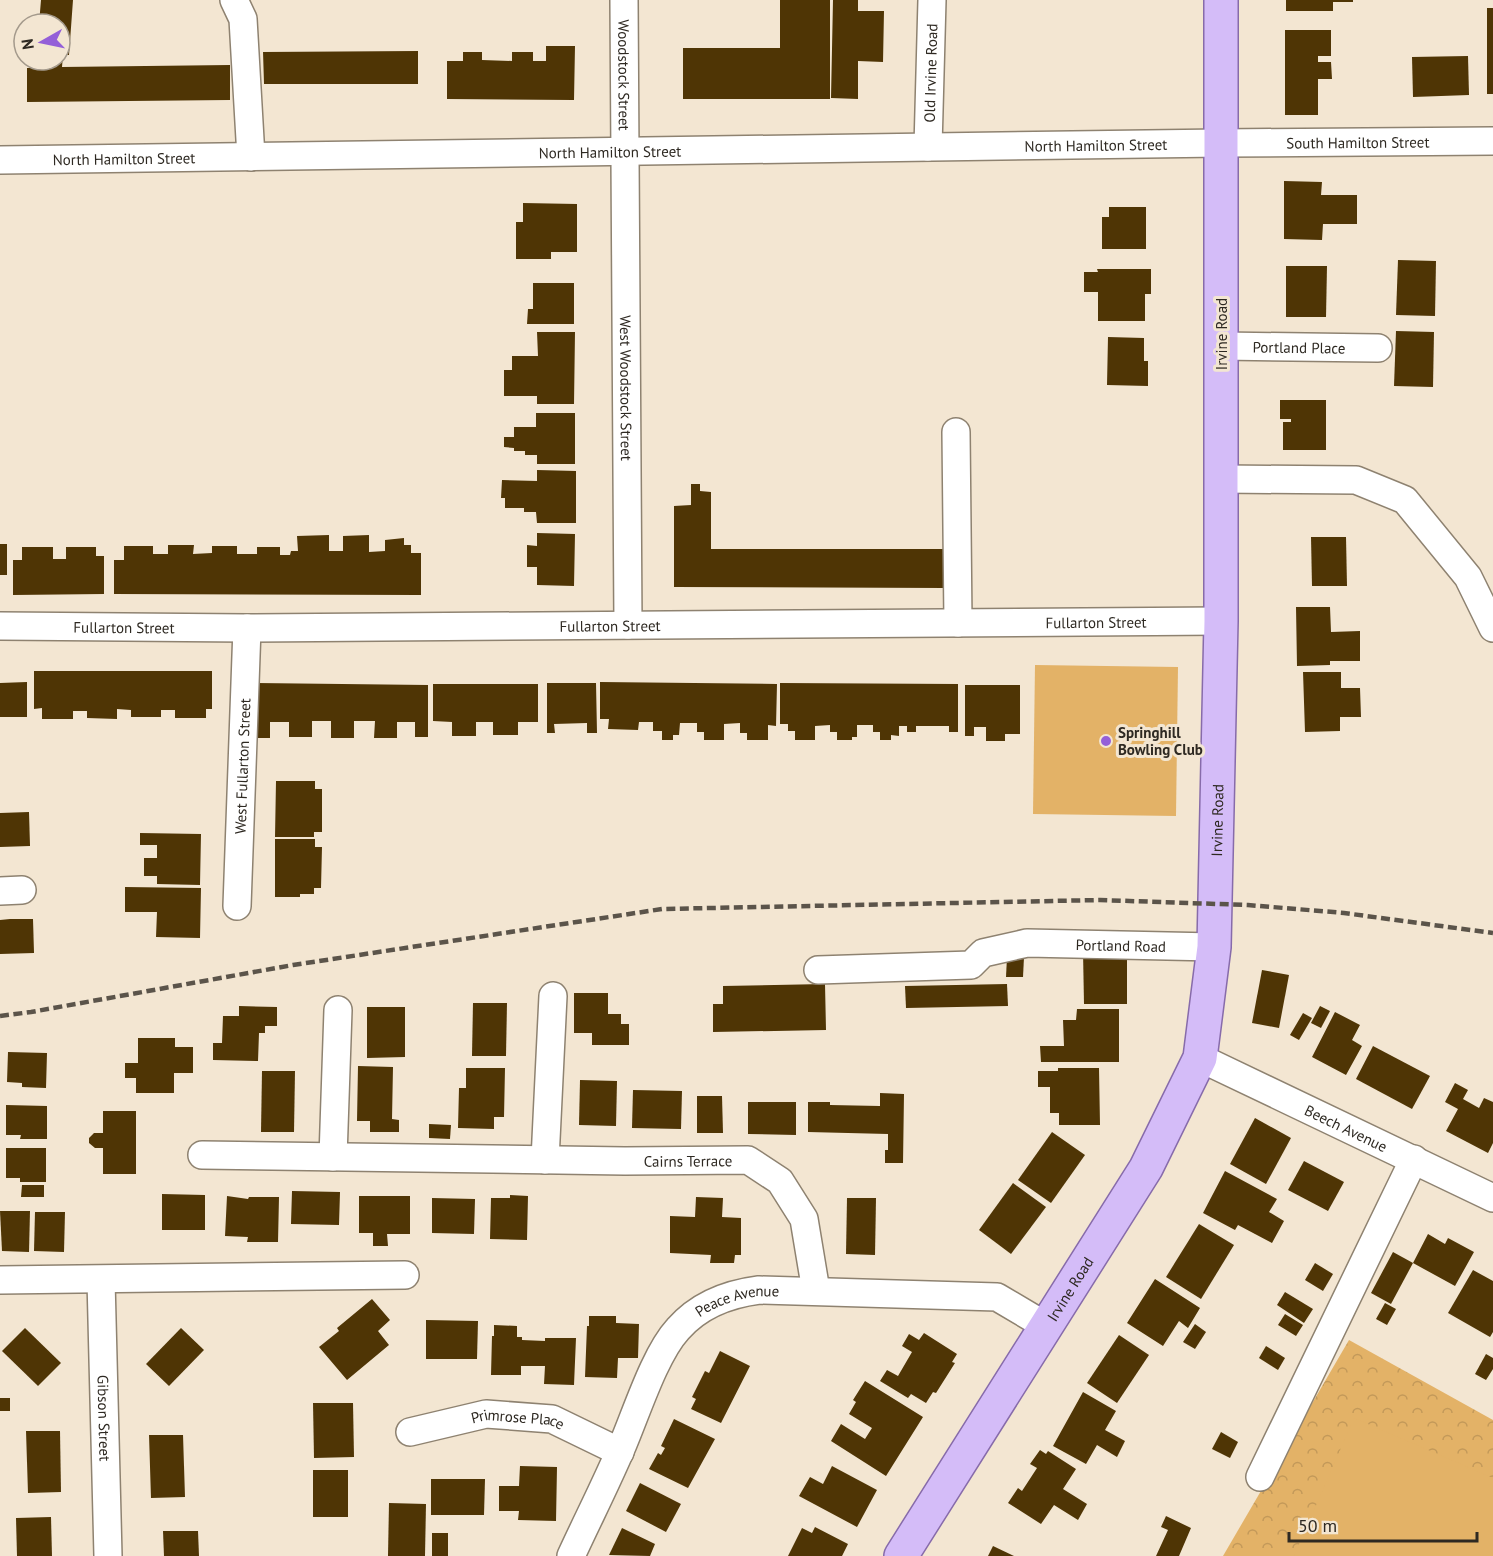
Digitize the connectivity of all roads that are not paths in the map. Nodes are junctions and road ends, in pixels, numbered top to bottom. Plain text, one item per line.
1 (234, 0) edge
2 (624, 0) edge
3 (932, 0) edge
4 (1221, 0) edge
5 (1493, 141) edge
6 (1221, 143) junction
7 (928, 147) junction
8 (624, 151) junction
9 (250, 157) junction
10 (0, 160) edge
11 (1221, 346) junction
12 (1378, 348) dead end
13 (956, 432) dead end
14 (1221, 479) junction
15 (1221, 621) junction
16 (958, 623) junction
17 (628, 625) junction
18 (0, 626) edge
19 (247, 627) junction
20 (1493, 628) edge
21 (237, 906) dead end
22 (1214, 947) junction
23 (818, 970) dead end
24 (553, 996) dead end
25 (338, 1010) dead end
26 (1200, 1058) junction
27 (202, 1155) dead end
28 (333, 1157) junction
29 (1414, 1159) junction
30 (545, 1160) junction
31 (1493, 1198) edge
32 (405, 1275) dead end
33 (0, 1280) edge
34 (101, 1280) junction
35 (816, 1291) junction
36 (1046, 1326) junction
37 (410, 1432) dead end
38 (620, 1452) junction
39 (1260, 1477) dead end
40 (108, 1556) edge
41 (571, 1556) edge
42 (902, 1556) edge

1 - 9 street
2 - 8 street, Woodstock Street
3 - 7 street, Old Irvine Road
4 - 6 main road, Irvine Road
5 - 6 street, South Hamilton Street
6 - 7 street, North Hamilton Street
6 - 11 main road, Irvine Road
7 - 8 street, North Hamilton Street
8 - 9 street, North Hamilton Street
8 - 17 street, West Woodstock Street
9 - 10 street, North Hamilton Street
11 - 12 street, Portland Place
11 - 14 main road, Irvine Road
13 - 16 street
14 - 15 main road, Irvine Road
14 - 20 street
15 - 16 street, Fullarton Street
15 - 22 main road, Irvine Road
16 - 17 street, Fullarton Street
17 - 19 street, Fullarton Street
18 - 19 street, Fullarton Street
19 - 21 street, West Fullarton Street
22 - 23 street, Portland Road
22 - 26 main road, Irvine Road
24 - 30 street
25 - 28 street
26 - 29 street, Beech Avenue
26 - 36 main road, Irvine Road
27 - 28 street, Cairns Terrace
28 - 30 street, Cairns Terrace
29 - 31 street, Beech Avenue
29 - 39 street
30 - 35 street, Cairns Terrace
32 - 34 street
33 - 34 street
34 - 40 street, Gibson Street
35 - 36 street, Peace Avenue
35 - 38 street, Peace Avenue
36 - 42 main road, Irvine Road
37 - 38 street, Primrose Place
38 - 41 street, Peace Avenue

